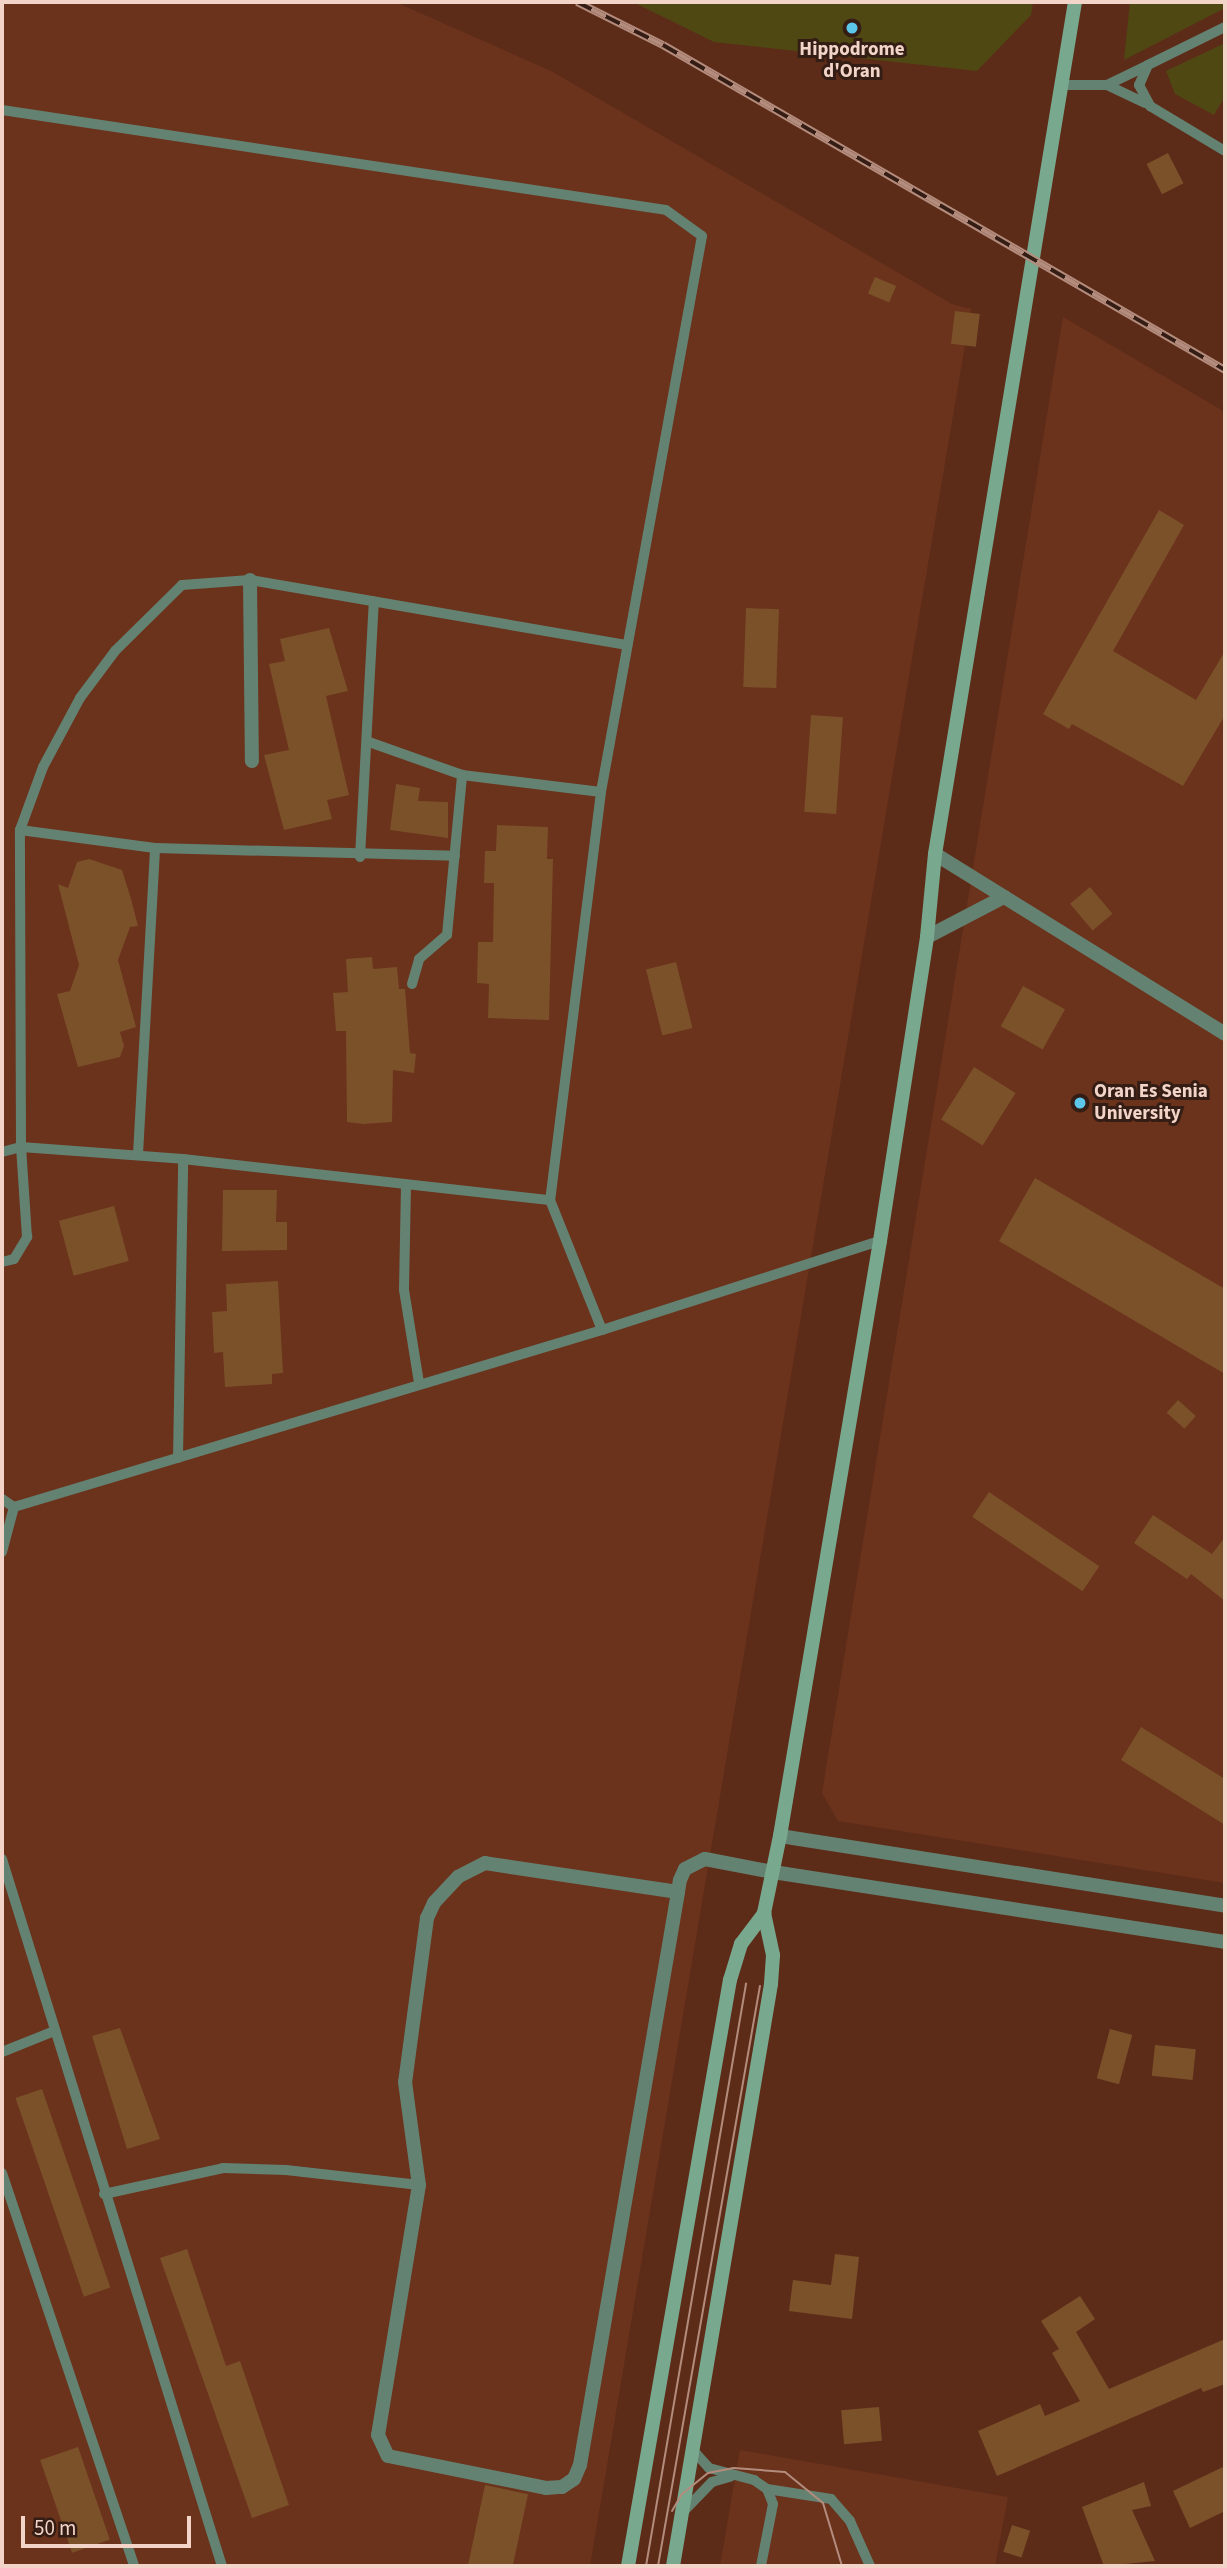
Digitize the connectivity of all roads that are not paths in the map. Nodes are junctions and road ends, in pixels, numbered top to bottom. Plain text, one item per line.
1 (1075, 2) edge
2 (1225, 27) edge
3 (1148, 65) junction
4 (1062, 85) junction
5 (1107, 85) junction
6 (1150, 106) junction
7 (2, 110) edge
8 (1225, 151) edge
9 (250, 580) junction
10 (374, 601) junction
11 (627, 645) junction
12 (369, 742) junction
13 (252, 761) dead end
14 (462, 775) junction
15 (601, 792) junction
16 (20, 830) junction
17 (155, 848) junction
18 (935, 854) junction
19 (455, 856) junction
20 (360, 857) junction
21 (1004, 897) junction
22 (927, 937) junction
23 (412, 984) dead end
24 (1225, 1034) edge
25 (21, 1147) junction
26 (2, 1153) edge
27 (138, 1154) junction
28 (183, 1159) junction
29 (406, 1185) junction
30 (550, 1200) junction
31 (880, 1241) junction
32 (2, 1262) edge
33 (602, 1330) junction
34 (419, 1383) junction
35 (178, 1458) junction
36 (2, 1499) edge
37 (14, 1507) junction
38 (2, 1552) edge
39 (780, 1836) junction
40 (2, 1860) edge
41 (774, 1872) junction
42 (678, 1892) junction
43 (1225, 1906) edge
44 (764, 1913) junction
45 (1225, 1941) edge
46 (52, 2032) junction
47 (2, 2052) edge
48 (2, 2173) edge
49 (419, 2185) junction
50 (104, 2193) junction
51 (691, 2443) junction
52 (732, 2476) junction
53 (767, 2489) junction
54 (679, 2518) junction
55 (134, 2566) edge
56 (222, 2566) edge
57 (628, 2566) edge
58 (673, 2566) edge
59 (761, 2566) edge
60 (870, 2566) edge

1 - 4 main road
2 - 3 lane
3 - 5 lane
3 - 6 lane
4 - 5 lane
4 - 18 main road
5 - 6 lane
6 - 8 lane
7 - 11 lane
9 - 10 lane
9 - 13 street
9 - 16 lane
10 - 11 lane
10 - 12 lane
11 - 15 lane
12 - 14 lane
12 - 20 lane
14 - 15 lane
14 - 19 lane
15 - 30 lane
16 - 17 lane
16 - 25 lane
17 - 20 lane
17 - 27 lane
18 - 21 street
18 - 22 main road
19 - 20 lane
19 - 23 lane
21 - 22 street
21 - 24 street
22 - 31 main road
25 - 26 lane
25 - 27 lane
25 - 32 lane
27 - 28 lane
28 - 29 lane
28 - 35 lane
29 - 30 lane
29 - 34 lane
30 - 33 lane
31 - 33 lane
31 - 39 main road
33 - 34 lane
34 - 35 lane
35 - 37 lane
36 - 37 lane
37 - 38 lane
39 - 41 main road
39 - 43 street
40 - 46 lane
41 - 42 street
41 - 44 main road
41 - 45 street
42 - 49 street
42 - 49 street
44 - 51 main road
44 - 57 main road
46 - 47 lane
46 - 50 lane
48 - 55 lane
49 - 50 lane
50 - 56 lane
51 - 52 lane
51 - 54 main road
52 - 53 lane
52 - 54 lane
53 - 59 lane
53 - 60 lane
54 - 58 main road

